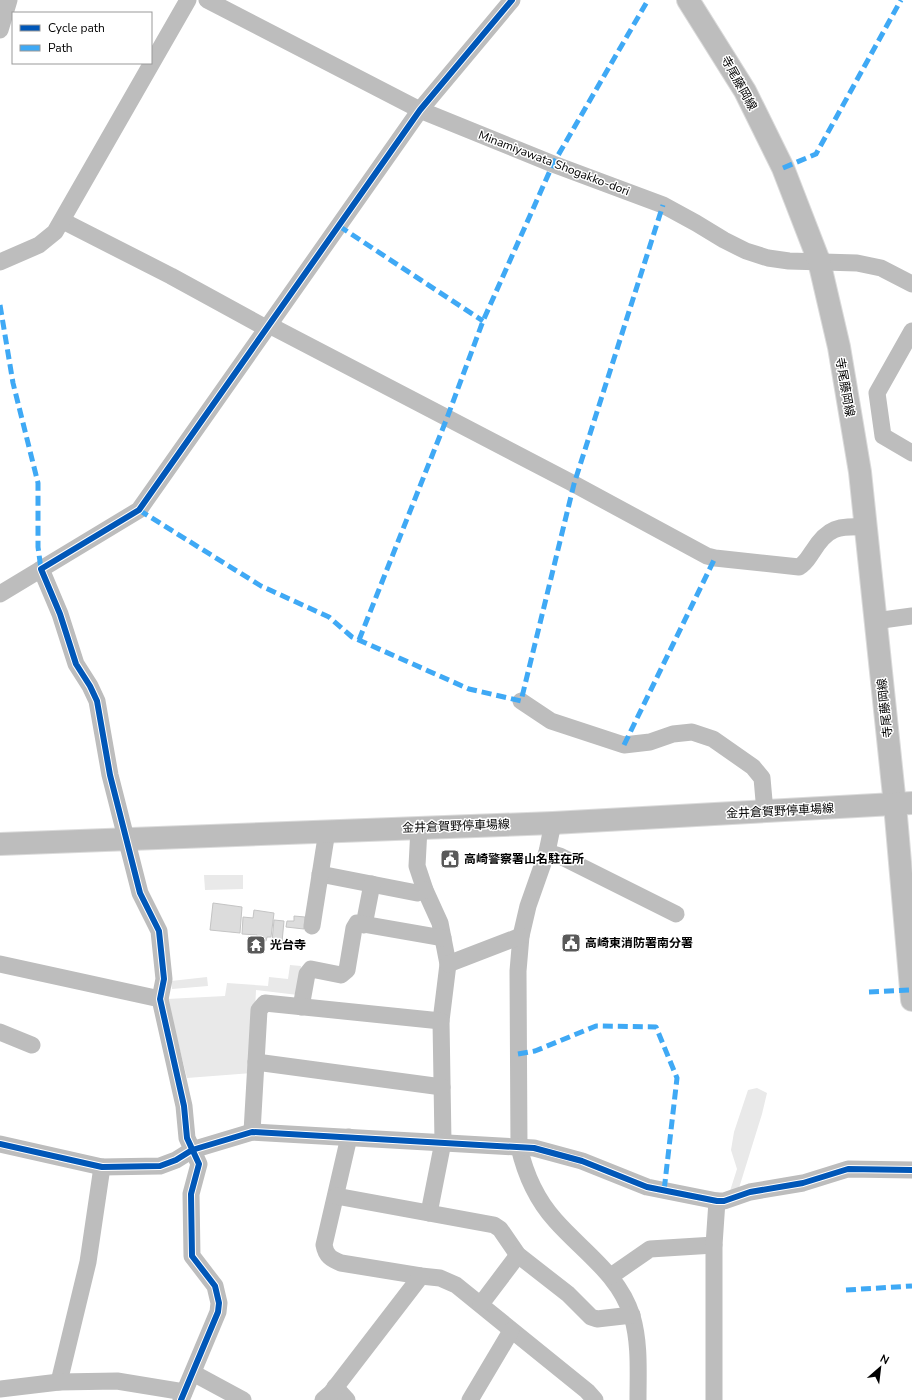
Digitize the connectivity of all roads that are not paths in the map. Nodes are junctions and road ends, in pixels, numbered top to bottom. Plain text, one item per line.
1 (9, 0) edge
2 (188, 0) edge
3 (208, 0) edge
4 (512, 0) edge
5 (688, 0) edge
6 (0, 30) edge
7 (152, 64) edge
8 (152, 64) edge
9 (420, 110) junction
10 (63, 221) junction
11 (819, 261) junction
12 (0, 262) edge
13 (912, 284) edge
14 (268, 326) junction
15 (912, 331) edge
16 (912, 453) edge
17 (866, 527) junction
18 (41, 569) junction
19 (0, 594) edge
20 (912, 616) edge
21 (876, 621) junction
22 (521, 701) dead end
23 (903, 804) edge
24 (765, 812) junction
25 (552, 823) junction
26 (419, 828) junction
27 (327, 831) junction
28 (128, 841) junction
29 (0, 844) edge
30 (547, 852) junction
31 (320, 874) junction
32 (372, 884) junction
33 (425, 890) junction
34 (676, 914) dead end
35 (364, 925) junction
36 (312, 926) dead end
37 (521, 936) junction
38 (442, 938) junction
39 (0, 964) edge
40 (448, 964) junction
41 (160, 999) junction
42 (912, 1000) edge
43 (301, 1007) junction
44 (441, 1021) junction
45 (0, 1032) edge
46 (32, 1045) dead end
47 (256, 1062) junction
48 (442, 1087) junction
49 (252, 1132) junction
50 (350, 1137) junction
51 (443, 1142) junction
52 (0, 1144) edge
53 (519, 1147) junction
54 (192, 1150) junction
55 (102, 1167) junction
56 (912, 1170) edge
57 (336, 1196) junction
58 (717, 1201) junction
59 (429, 1213) junction
60 (714, 1245) junction
61 (518, 1255) junction
62 (421, 1276) junction
63 (611, 1276) junction
64 (481, 1304) junction
65 (632, 1315) junction
66 (511, 1331) junction
67 (193, 1373) junction
68 (59, 1382) junction
69 (335, 1387) junction
70 (0, 1389) edge
71 (183, 1396) edge
72 (243, 1400) edge
73 (323, 1400) edge
74 (347, 1400) edge
75 (470, 1400) edge
76 (595, 1400) edge
77 (638, 1400) edge
78 (714, 1400) edge

1 - 6 street
2 - 8 street
3 - 9 street, Minamiyawata Shogakko-dori
4 - 9 street
5 - 11 main road, 寺尾藤岡線
7 - 10 street
9 - 11 street, Minamiyawata Shogakko-dori
9 - 14 street
10 - 12 street
10 - 14 street
11 - 13 street, Minamiyawata Shogakko-dori
11 - 17 main road, 寺尾藤岡線
14 - 17 street
14 - 18 street
15 - 16 street
17 - 21 main road, 寺尾藤岡線
18 - 19 street
18 - 28 street
20 - 21 street
21 - 23 main road, 寺尾藤岡線
22 - 24 street
23 - 24 main road, 金井倉賀野停車場線
23 - 42 main road, 寺尾藤岡線
24 - 25 main road, 金井倉賀野停車場線
25 - 26 main road, 金井倉賀野停車場線
25 - 30 street
26 - 27 main road, 金井倉賀野停車場線
26 - 33 street
27 - 28 main road, 金井倉賀野停車場線
27 - 31 street
28 - 29 main road, 金井倉賀野停車場線
28 - 41 street
30 - 34 street
30 - 37 street
31 - 32 street
31 - 36 street
32 - 33 street
32 - 35 street
33 - 38 street
35 - 38 street
35 - 43 street
37 - 40 street
37 - 53 street
38 - 40 street
39 - 41 street
40 - 44 street
41 - 54 street
43 - 44 street
43 - 47 street
44 - 48 street
45 - 46 street
47 - 48 street
47 - 49 street
48 - 51 street
49 - 50 street
49 - 54 street
50 - 51 street
50 - 57 street
51 - 53 street
51 - 59 street
52 - 55 street
53 - 58 street
53 - 63 street
54 - 55 street
54 - 67 street
55 - 68 street
56 - 58 street
57 - 59 street
57 - 62 street
58 - 60 street
59 - 61 street
60 - 63 street
60 - 78 street
61 - 64 street
61 - 65 street
62 - 64 street
62 - 69 street
63 - 65 street
64 - 66 street
65 - 77 street
66 - 75 street
66 - 76 street
67 - 71 street
67 - 72 street
68 - 70 street
68 - 71 street
69 - 73 street
69 - 74 street

